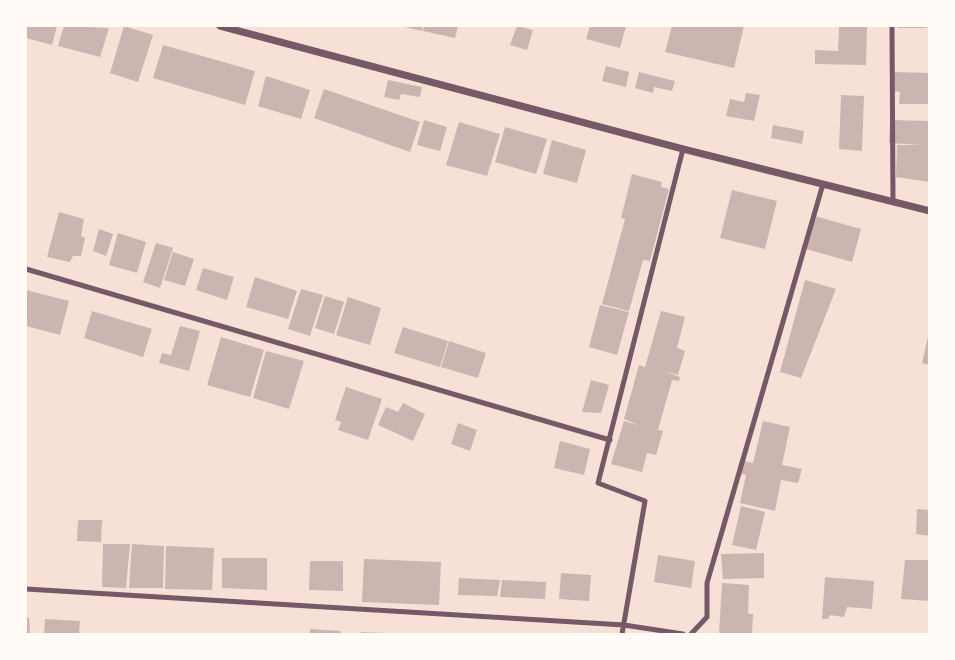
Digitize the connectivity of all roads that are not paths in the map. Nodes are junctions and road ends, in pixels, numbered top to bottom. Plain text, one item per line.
1 (220, 26) edge
2 (892, 26) edge
3 (683, 149) junction
4 (823, 184) junction
5 (893, 201) junction
6 (930, 211) edge
7 (26, 269) edge
8 (610, 440) junction
9 (26, 589) edge
10 (624, 626) junction
11 (622, 634) edge
12 (683, 634) edge
13 (691, 634) edge

1 - 3 street
2 - 5 street
3 - 4 street
3 - 8 street
4 - 5 street
4 - 13 street
5 - 6 street
7 - 8 street
8 - 10 street
9 - 10 street
10 - 11 street
10 - 12 street

